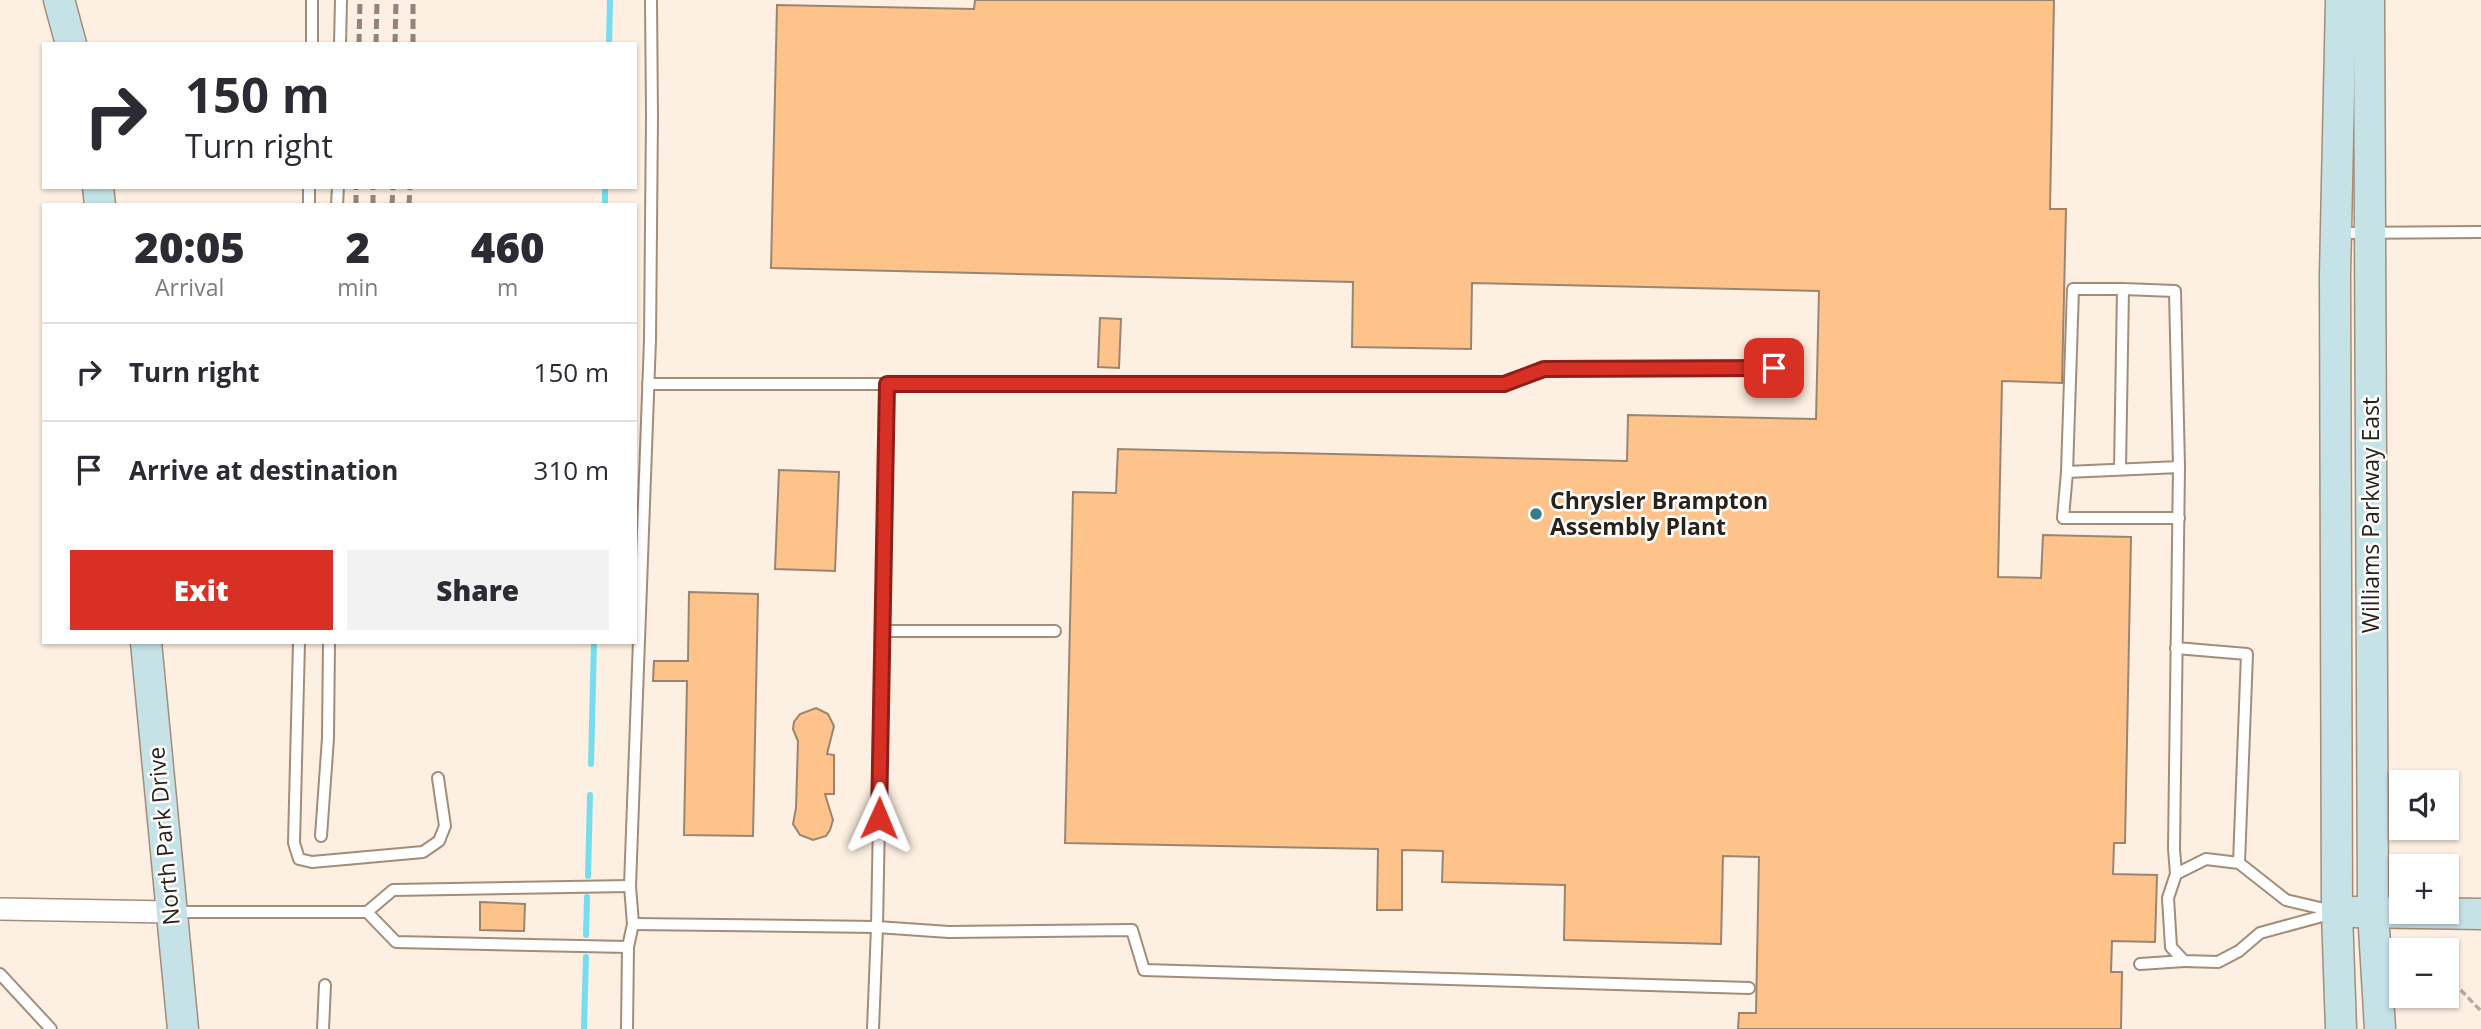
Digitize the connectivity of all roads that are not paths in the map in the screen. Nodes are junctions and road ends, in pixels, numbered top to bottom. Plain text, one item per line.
1 (60, 0) edge
2 (312, 0) edge
3 (341, 0) edge
4 (651, 0) edge
5 (2341, 0) edge
6 (2369, 0) edge
7 (70, 42) edge
8 (312, 42) edge
9 (340, 42) edge
10 (2369, 232) junction
11 (2481, 232) edge
12 (2335, 233) junction
13 (2123, 289) junction
14 (1774, 368) dead end
15 (648, 384) junction
16 (887, 384) junction
17 (2179, 467) junction
18 (2120, 469) junction
19 (2067, 472) junction
20 (2179, 518) junction
21 (882, 631) junction
22 (1055, 631) dead end
23 (146, 644) edge
24 (299, 644) edge
25 (330, 644) edge
26 (2176, 648) junction
27 (438, 778) dead end
28 (321, 836) dead end
29 (2239, 863) junction
30 (2176, 874) junction
31 (630, 886) junction
32 (0, 909) edge
33 (2373, 911) junction
34 (170, 912) junction
35 (367, 912) junction
36 (2337, 912) junction
37 (2481, 914) edge
38 (633, 924) junction
39 (877, 927) junction
40 (628, 947) junction
41 (2184, 961) junction
42 (2140, 964) dead end
43 (0, 974) edge
44 (325, 985) dead end
45 (1749, 988) dead end
46 (51, 1029) edge
47 (183, 1029) edge
48 (323, 1029) edge
49 (627, 1029) edge
50 (873, 1029) edge
51 (2341, 1029) edge
52 (2380, 1029) edge

1 - 7 main road
2 - 8 lane
3 - 9 lane
4 - 15 lane, bridge
5 - 12 main road, Williams Parkway East
6 - 10 main road, Williams Parkway East
10 - 11 lane
10 - 12 lane
10 - 33 main road, Williams Parkway East
12 - 36 main road, Williams Parkway East
13 - 17 lane
13 - 18 lane
13 - 19 lane
14 - 16 lane
15 - 16 lane
15 - 31 lane
16 - 21 lane
17 - 18 lane
17 - 20 lane
18 - 19 lane
19 - 20 lane
20 - 26 lane
21 - 22 lane
21 - 39 lane
23 - 34 main road, North Park Drive
24 - 27 lane
25 - 28 lane
26 - 29 lane
26 - 30 lane
29 - 30 lane
29 - 36 lane
30 - 41 lane
31 - 35 lane
31 - 38 lane
32 - 34 street
33 - 36 main road
33 - 37 main road
33 - 52 main road, Williams Parkway East
34 - 35 lane
34 - 47 main road, North Park Drive
35 - 40 lane
36 - 41 lane
36 - 51 main road, Williams Parkway East
38 - 39 lane
38 - 40 lane
39 - 45 lane
39 - 50 lane
40 - 49 lane
41 - 42 lane
43 - 46 lane
44 - 48 lane

